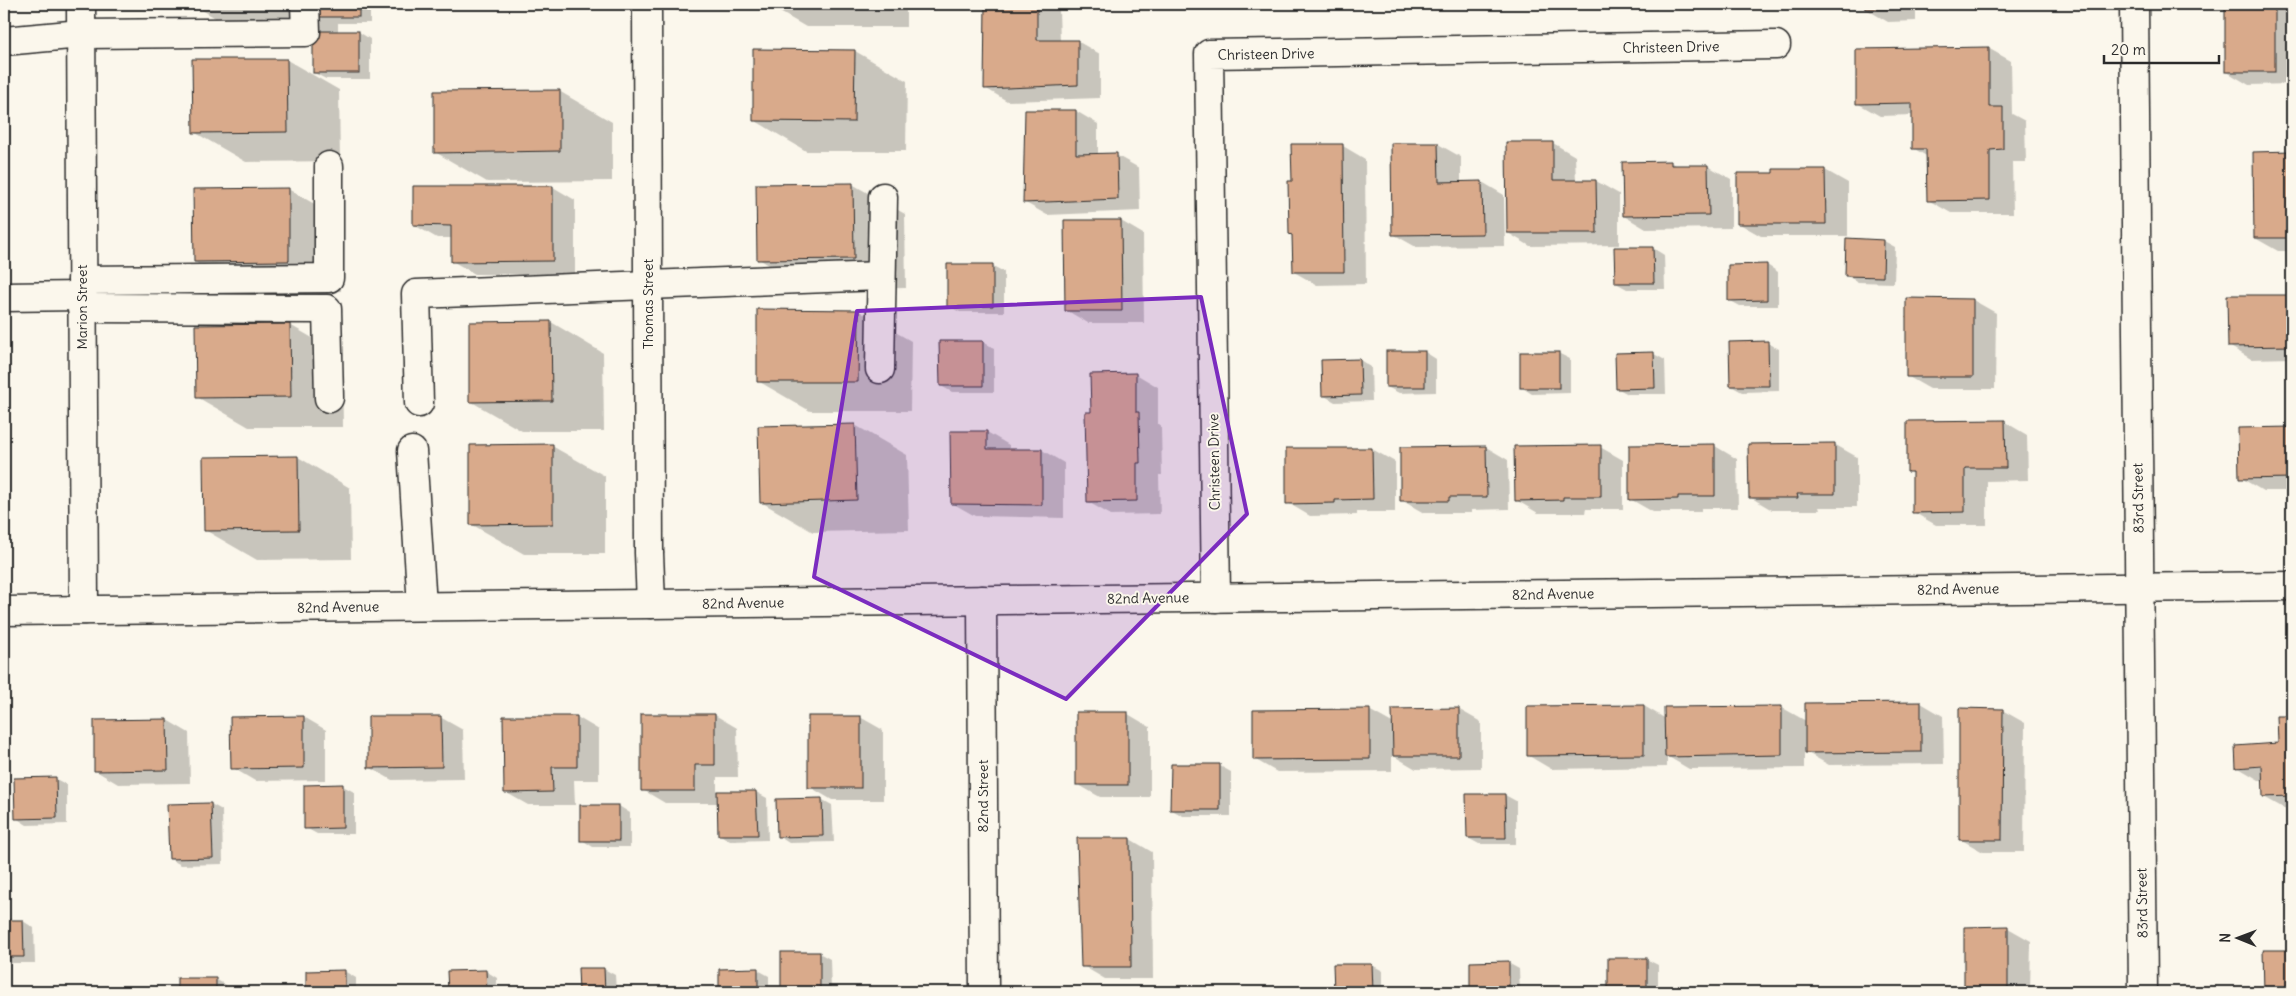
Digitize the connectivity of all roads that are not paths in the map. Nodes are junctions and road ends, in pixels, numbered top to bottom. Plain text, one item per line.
1 (81, 4) edge
2 (305, 4) edge
3 (647, 4) edge
4 (2134, 4) edge
5 (81, 34) junction
6 (4, 41) edge
7 (1776, 45) dead end
8 (330, 166) dead end
9 (883, 197) dead end
10 (880, 276) junction
11 (648, 286) junction
12 (82, 295) junction
13 (4, 297) edge
14 (880, 369) dead end
15 (329, 398) dead end
16 (419, 403) dead end
17 (412, 451) dead end
18 (2292, 586) edge
19 (2139, 587) junction
20 (1216, 598) junction
21 (982, 600) junction
22 (651, 604) junction
23 (422, 606) junction
24 (84, 610) junction
25 (4, 611) edge
26 (984, 992) edge
27 (2143, 992) edge

1 - 5 street, Marion Street
2 - 5 street
3 - 11 street, Thomas Street
4 - 19 street, 83rd Street
5 - 6 street
5 - 12 street, Marion Street
7 - 20 street, Christeen Drive
8 - 12 street
9 - 10 street
10 - 11 street
10 - 14 street
11 - 16 street
11 - 22 street, Thomas Street
12 - 13 street
12 - 15 street
12 - 24 street, Marion Street
17 - 23 street
18 - 19 street, 82nd Avenue
19 - 20 street, 82nd Avenue
19 - 27 street, 83rd Street
20 - 21 street, 82nd Avenue
21 - 22 street, 82nd Avenue
21 - 26 street, 82nd Street
22 - 23 street, 82nd Avenue
23 - 24 street, 82nd Avenue
24 - 25 street, 82nd Avenue

